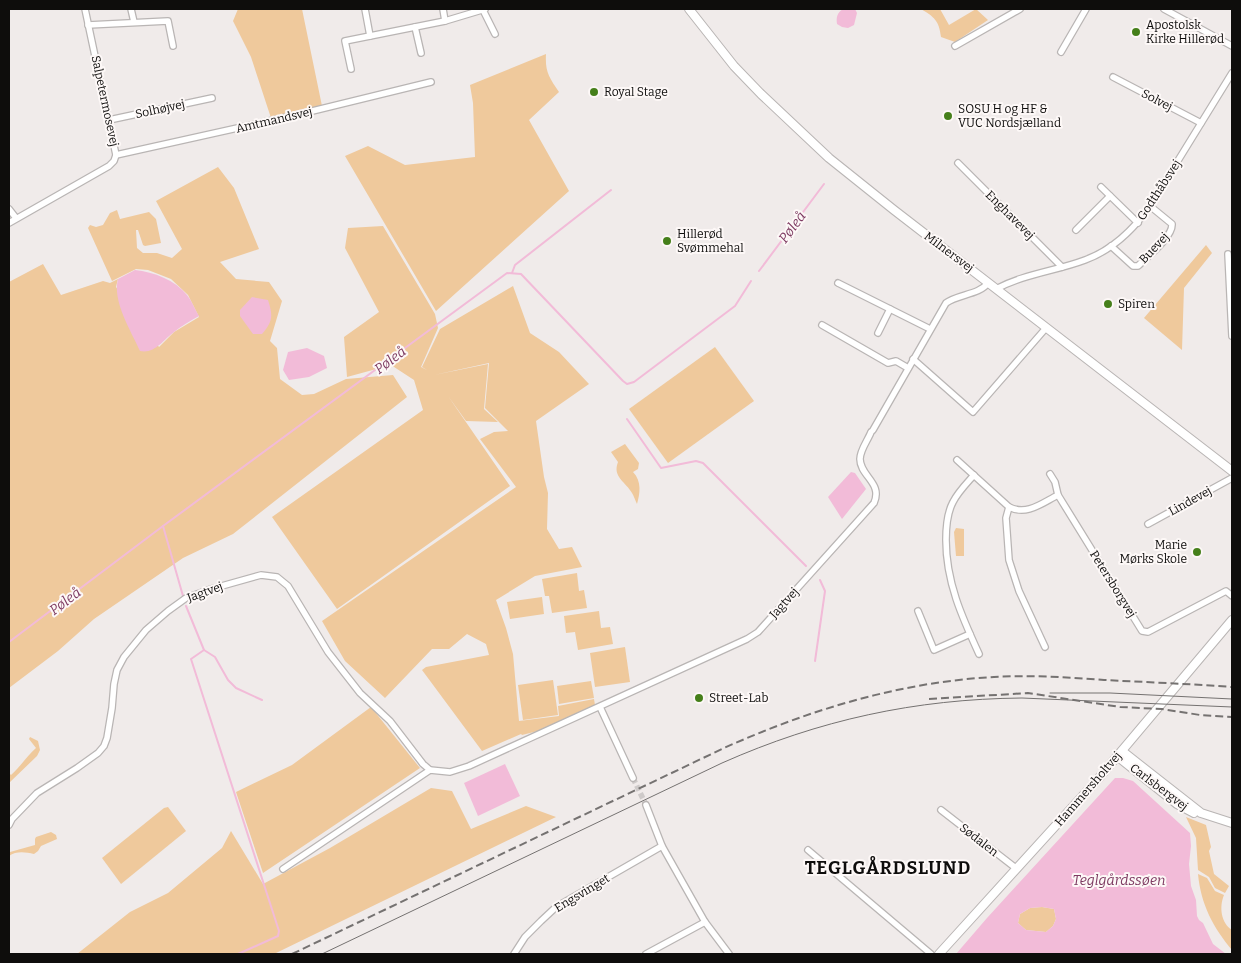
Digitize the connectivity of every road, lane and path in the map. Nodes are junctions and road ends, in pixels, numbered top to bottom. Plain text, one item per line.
1 (85, 9) edge
2 (132, 9) edge
3 (364, 9) edge
4 (443, 9) edge
5 (484, 9) edge
6 (689, 9) edge
7 (1020, 9) edge
8 (1086, 9) edge
9 (1164, 9) edge
10 (445, 21) junction
11 (134, 22) junction
12 (88, 25) junction
13 (415, 27) junction
14 (495, 34) dead end
15 (370, 36) junction
16 (173, 46) dead end
17 (955, 46) dead end
18 (1232, 46) edge
19 (1061, 52) dead end
20 (421, 53) dead end
21 (351, 69) dead end
22 (1232, 73) edge
23 (1112, 77) dead end
24 (430, 82) dead end
25 (212, 98) dead end
26 (109, 120) junction
27 (1201, 123) junction
28 (116, 155) junction
29 (958, 163) dead end
30 (1101, 187) dead end
31 (1110, 196) junction
32 (1150, 206) junction
33 (9, 209) edge
34 (16, 218) junction
35 (9, 222) edge
36 (1138, 224) junction
37 (1076, 230) dead end
38 (1110, 246) junction
39 (1228, 254) dead end
40 (1062, 267) junction
41 (838, 282) dead end
42 (988, 283) junction
43 (996, 289) junction
44 (1232, 308) edge
45 (890, 309) junction
46 (822, 325) dead end
47 (1046, 328) junction
48 (930, 329) junction
49 (878, 333) dead end
50 (1232, 336) edge
51 (913, 358) junction
52 (908, 368) junction
53 (957, 460) dead end
54 (1232, 471) edge
55 (1050, 474) dead end
56 (974, 475) junction
57 (1232, 478) edge
58 (1058, 495) junction
59 (1009, 507) junction
60 (1148, 524) dead end
61 (1232, 596) edge
62 (918, 611) dead end
63 (1232, 620) edge
64 (970, 634) junction
65 (1045, 647) dead end
66 (979, 654) dead end
67 (600, 707) junction
68 (1120, 753) junction
69 (430, 770) junction
70 (633, 778) tunnel mouth
71 (646, 805) tunnel mouth
72 (941, 810) dead end
73 (1232, 823) edge
74 (9, 825) edge
75 (662, 846) junction
76 (808, 850) dead end
77 (283, 869) dead end
78 (1017, 869) junction
79 (705, 922) junction
80 (514, 954) edge
81 (646, 954) edge
82 (729, 954) edge
83 (931, 954) edge
84 (939, 954) edge

1 - 12 street, Salpetermosevej
2 - 11 street
3 - 15 street
4 - 10 street
5 - 10 street
5 - 14 street
6 - 42 street, Milnersvej
7 - 17 street
8 - 19 street
9 - 18 street
10 - 13 street
11 - 12 street
11 - 16 street
12 - 26 street, Salpetermosevej
13 - 15 street
13 - 20 street
15 - 21 street
22 - 27 street, Godthåbsvej
23 - 27 street, Solvej
24 - 28 street, Amtmandsvej
25 - 26 street, Solhøjvej
26 - 28 street, Salpetermosevej
27 - 32 street, Godthåbsvej
28 - 34 street, Salpetermosevej
29 - 40 street, Enghavevej
30 - 31 street
31 - 36 street
31 - 37 street
32 - 36 street, Godthåbsvej
32 - 38 street, Buevej
33 - 34 street
34 - 35 street, Salpetermosevej
36 - 38 street, Godthåbsvej
38 - 40 street, Godthåbsvej
39 - 44 street
40 - 43 street, Godthåbsvej
41 - 45 street
42 - 43 street, Milnersvej
42 - 48 street
43 - 47 street, Milnersvej
44 - 50 street
45 - 48 street
45 - 49 street
46 - 52 street
47 - 51 street
47 - 54 street, Milnersvej
48 - 51 street
51 - 52 street
52 - 67 street, Jagtvej
53 - 56 street
55 - 58 street, Petersborgvej
56 - 59 street
56 - 64 street
57 - 60 street, Lindevej
58 - 59 street
58 - 61 street, Petersborgvej
59 - 65 street
62 - 64 street
63 - 68 street, Hammersholtvej
64 - 66 street
67 - 69 street, Jagtvej
67 - 70 street
68 - 73 street, Carlsbergvej
68 - 78 street, Hammersholtvej
69 - 74 street, Jagtvej
69 - 77 street
71 - 75 street
72 - 78 street, Sødalen
75 - 79 street
75 - 80 street, Engsvinget
76 - 83 street
78 - 84 street, Hammersholtvej
79 - 81 street
79 - 82 street

